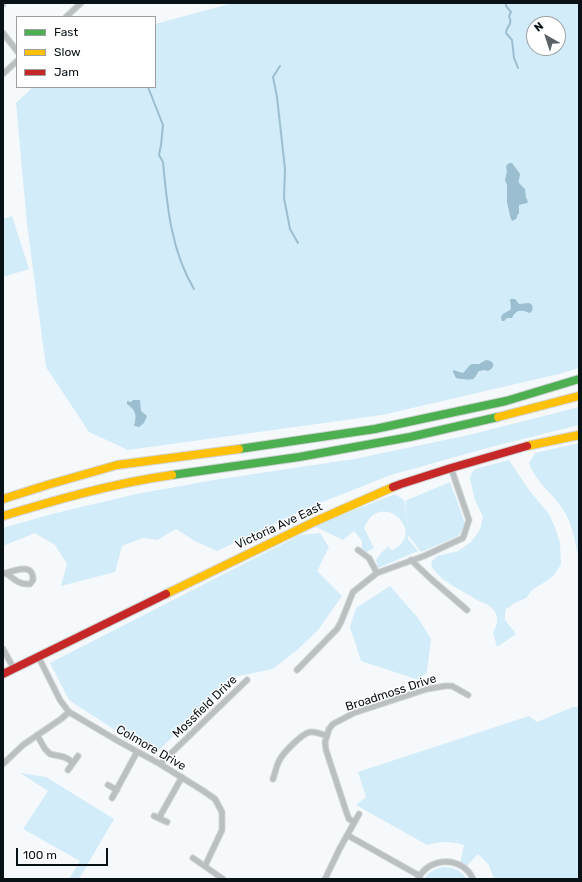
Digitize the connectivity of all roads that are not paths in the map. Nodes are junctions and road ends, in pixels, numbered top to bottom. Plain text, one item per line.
1 (81, 3) edge
2 (67, 16) edge
3 (3, 34) edge
4 (16, 50) edge
5 (16, 62) edge
6 (3, 74) edge
7 (579, 379) edge
8 (579, 396) edge
9 (579, 435) edge
10 (451, 468) junction
11 (3, 499) edge
12 (3, 516) edge
13 (358, 550) dead end
14 (412, 560) junction
15 (377, 573) junction
16 (5, 574) edge
17 (467, 610) dead end
18 (3, 649) edge
19 (38, 656) junction
20 (14, 669) junction
21 (297, 670) dead end
22 (3, 674) edge
23 (247, 680) dead end
24 (468, 695) dead end
25 (69, 712) junction
26 (37, 735) junction
27 (327, 736) junction
28 (137, 752) junction
29 (78, 756) dead end
30 (73, 763) junction
31 (3, 764) edge
32 (160, 764) junction
33 (68, 770) dead end
34 (182, 777) junction
35 (273, 780) dead end
36 (108, 785) dead end
37 (117, 790) junction
38 (112, 798) dead end
39 (359, 814) dead end
40 (167, 822) dead end
41 (354, 822) junction
42 (347, 835) junction
43 (193, 858) dead end
44 (205, 866) junction
45 (419, 877) edge
46 (223, 879) edge
47 (325, 879) edge
48 (473, 879) edge

1 - 2 street
3 - 4 street
5 - 6 street
7 - 11 main road
8 - 12 main road
9 - 10 main road, Victoria Ave East
10 - 14 street
10 - 19 main road, Victoria Ave East
13 - 15 street
14 - 15 street
14 - 17 street
15 - 21 street
16 - 16 street
18 - 20 street
19 - 20 main road, Victoria Ave East
19 - 25 street, Colmore Drive
20 - 22 main road, Victoria Ave East
23 - 32 street, Mossfield Drive
24 - 27 street, Broadmoss Drive
25 - 26 street
25 - 28 street, Colmore Drive
26 - 30 street
26 - 31 street
27 - 35 street
27 - 41 street
28 - 32 street, Colmore Drive
28 - 37 street
29 - 30 street
30 - 33 street
32 - 34 street, Colmore Drive
34 - 40 street
34 - 44 street, Colmore Drive
36 - 37 street
37 - 38 street
39 - 41 street
41 - 42 street
42 - 45 street
42 - 47 street
43 - 44 street
44 - 46 street
45 - 48 street

